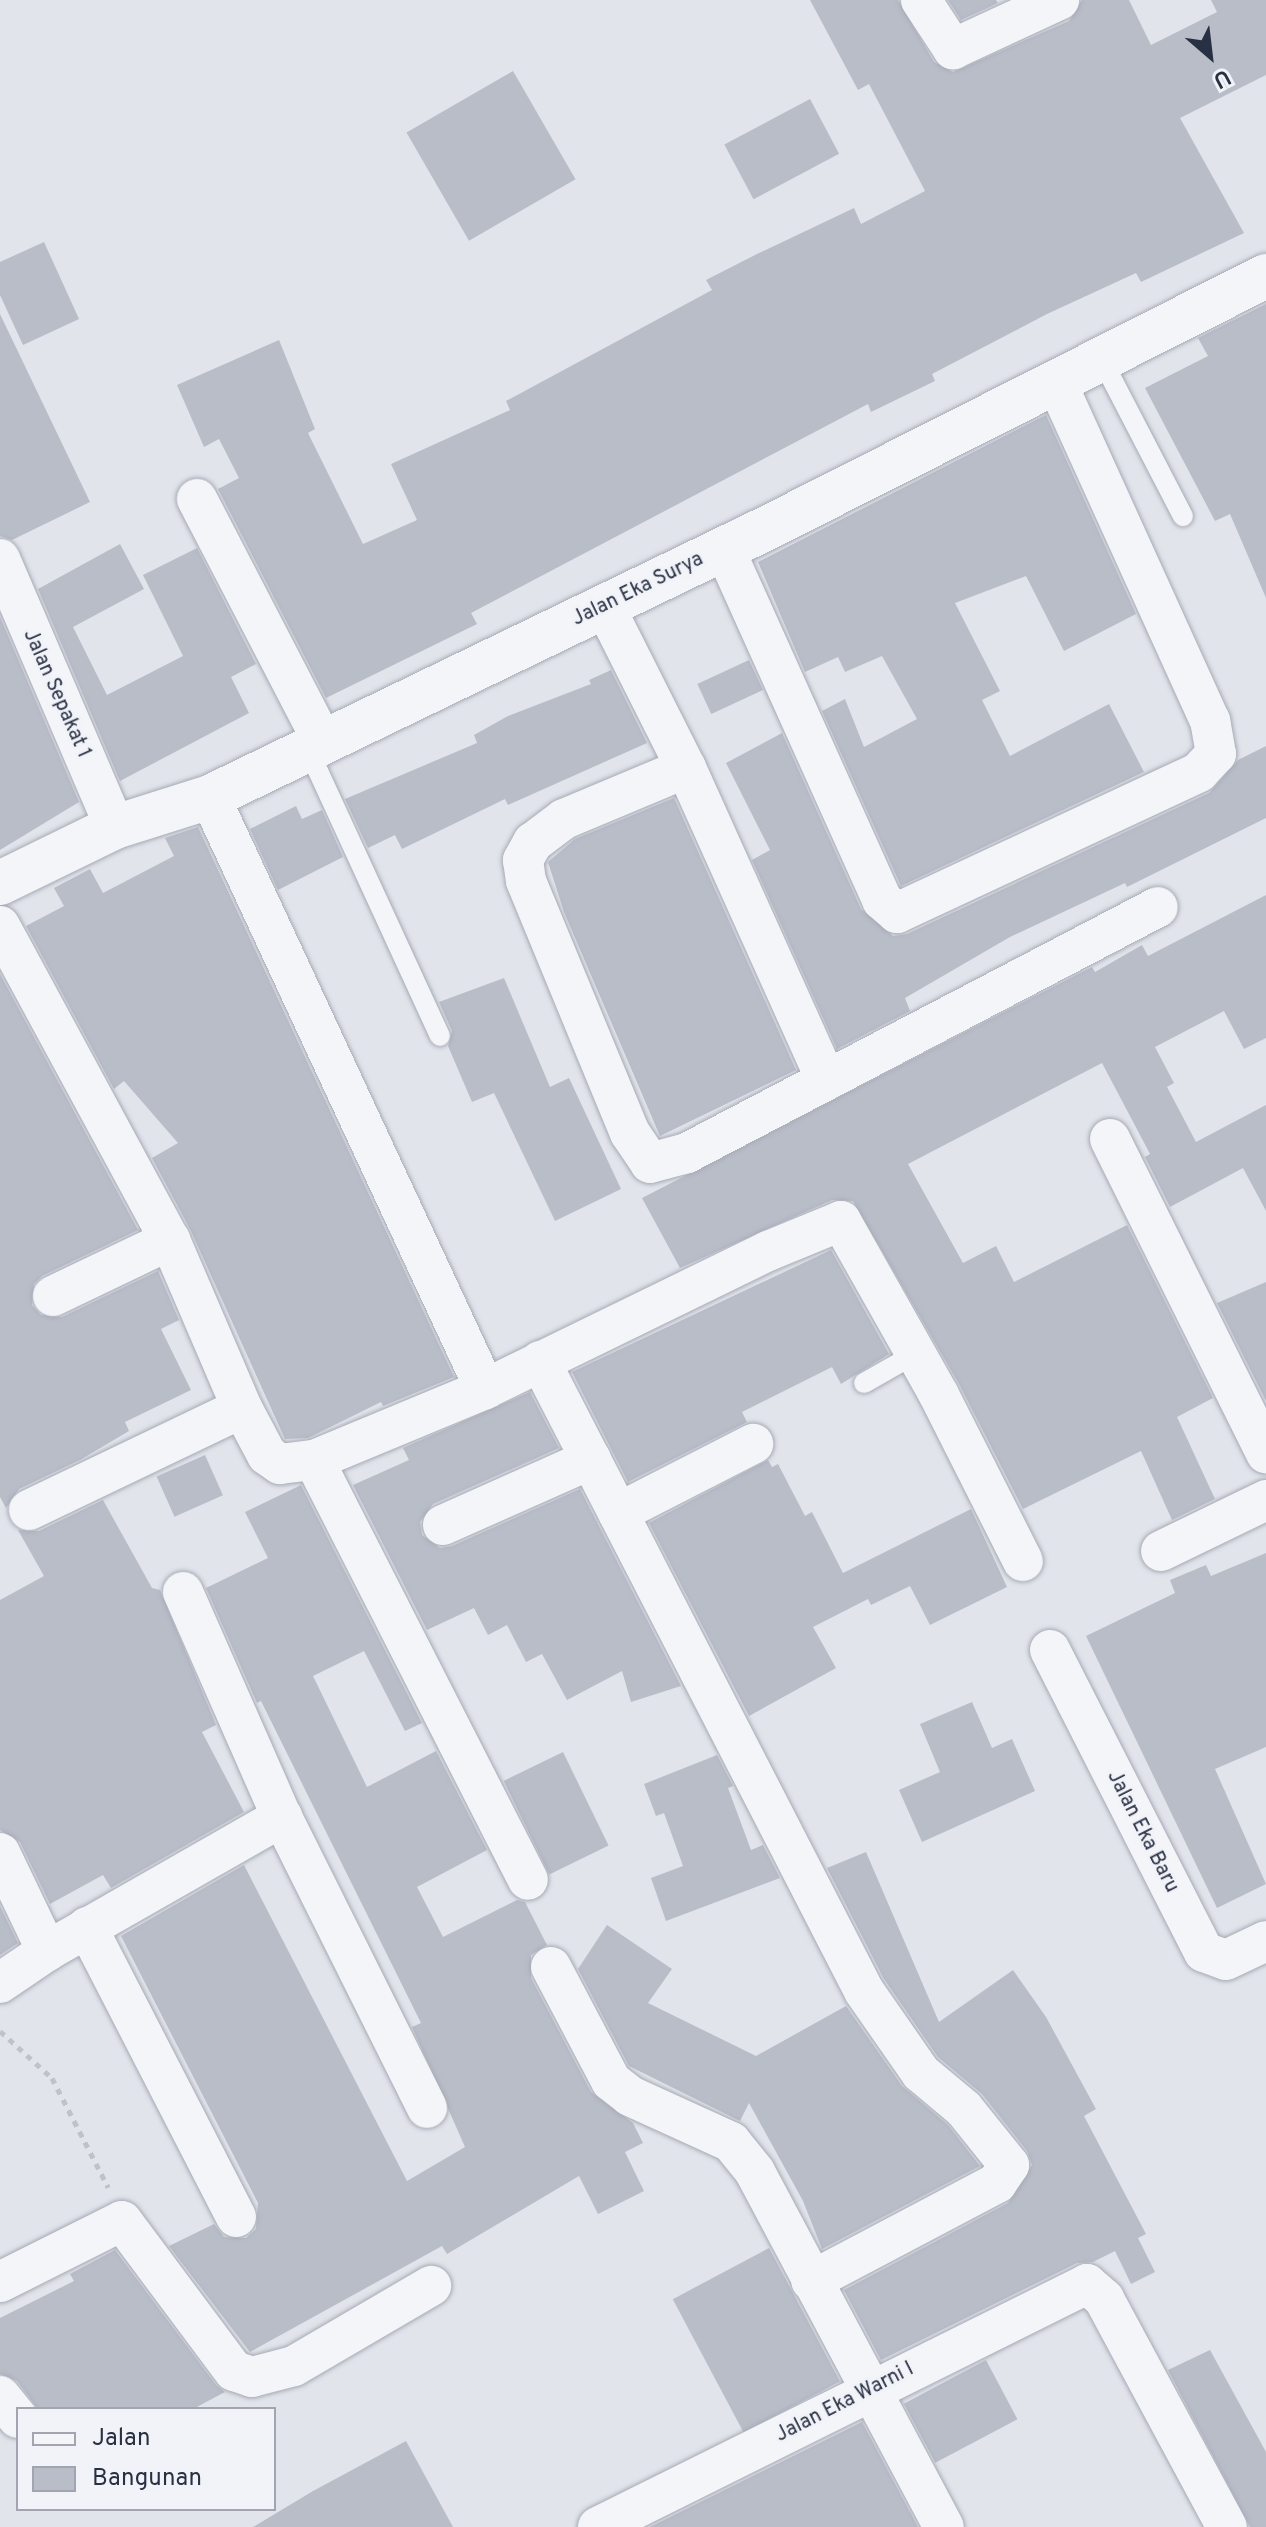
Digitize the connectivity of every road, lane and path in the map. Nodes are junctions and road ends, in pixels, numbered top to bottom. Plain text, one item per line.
1 (921, 0) edge
2 (1059, 0) edge
3 (1266, 276) edge
4 (1102, 360) junction
5 (1056, 381) junction
6 (197, 499) dead end
7 (1183, 516) dead end
8 (724, 548) junction
9 (0, 559) edge
10 (605, 607) junction
11 (315, 743) junction
12 (686, 768) junction
13 (210, 797) junction
14 (115, 827) junction
15 (0, 883) edge
16 (1158, 907) dead end
17 (0, 926) edge
18 (440, 1036) dead end
19 (826, 1080) junction
20 (1110, 1139) dead end
21 (170, 1240) junction
22 (53, 1296) dead end
23 (915, 1354) junction
24 (540, 1361) junction
25 (864, 1383) dead end
26 (485, 1389) junction
27 (242, 1408) junction
28 (753, 1444) dead end
29 (1266, 1453) edge
30 (591, 1459) junction
31 (314, 1460) junction
32 (1266, 1500) edge
33 (29, 1510) dead end
34 (618, 1513) junction
35 (443, 1525) dead end
36 (1161, 1551) dead end
37 (1023, 1561) dead end
38 (183, 1592) dead end
39 (1050, 1650) dead end
40 (282, 1817) junction
41 (0, 1853) edge
42 (528, 1880) dead end
43 (87, 1927) junction
44 (1266, 1941) edge
45 (47, 1951) junction
46 (551, 1967) dead end
47 (0, 1983) edge
48 (0, 2031) edge
49 (427, 2108) dead end
50 (236, 2217) dead end
51 (122, 2221) junction
52 (811, 2281) junction
53 (0, 2282) edge
54 (431, 2286) dead end
55 (870, 2390) junction
56 (0, 2396) edge
57 (16, 2416) edge
58 (598, 2527) edge
59 (944, 2527) edge
60 (1227, 2527) edge

1 - 2 street
3 - 4 street, Jalan Eka Surya
4 - 5 street, Jalan Eka Surya
4 - 7 lane
5 - 8 street, Jalan Eka Surya
5 - 8 street
6 - 11 street
8 - 10 street, Jalan Eka Surya
9 - 14 street, Jalan Sepakat 1
10 - 11 street, Jalan Eka Surya
10 - 12 street
11 - 13 street, Jalan Eka Surya
11 - 18 lane
12 - 19 street
12 - 19 street
13 - 14 street, Jalan Eka Surya
13 - 26 street
14 - 15 street, Jalan Eka Surya
16 - 19 street
17 - 21 street
20 - 29 street
21 - 22 street
21 - 27 street
23 - 24 street
23 - 25 lane
23 - 37 street
24 - 26 street
24 - 30 street
26 - 31 street
27 - 31 street
27 - 33 street
28 - 34 street
30 - 34 street
30 - 35 street
31 - 42 street
32 - 36 street
34 - 52 street
38 - 40 street
39 - 44 street, Jalan Eka Baru
40 - 43 street
40 - 49 street
41 - 45 street
43 - 45 street
43 - 50 street
45 - 47 street
46 - 52 street
48 - 51 path
51 - 53 street
51 - 54 street
52 - 55 street
55 - 58 street, Jalan Eka Warni I
55 - 59 street
55 - 60 street, Jalan Eka Warni I
56 - 57 street

